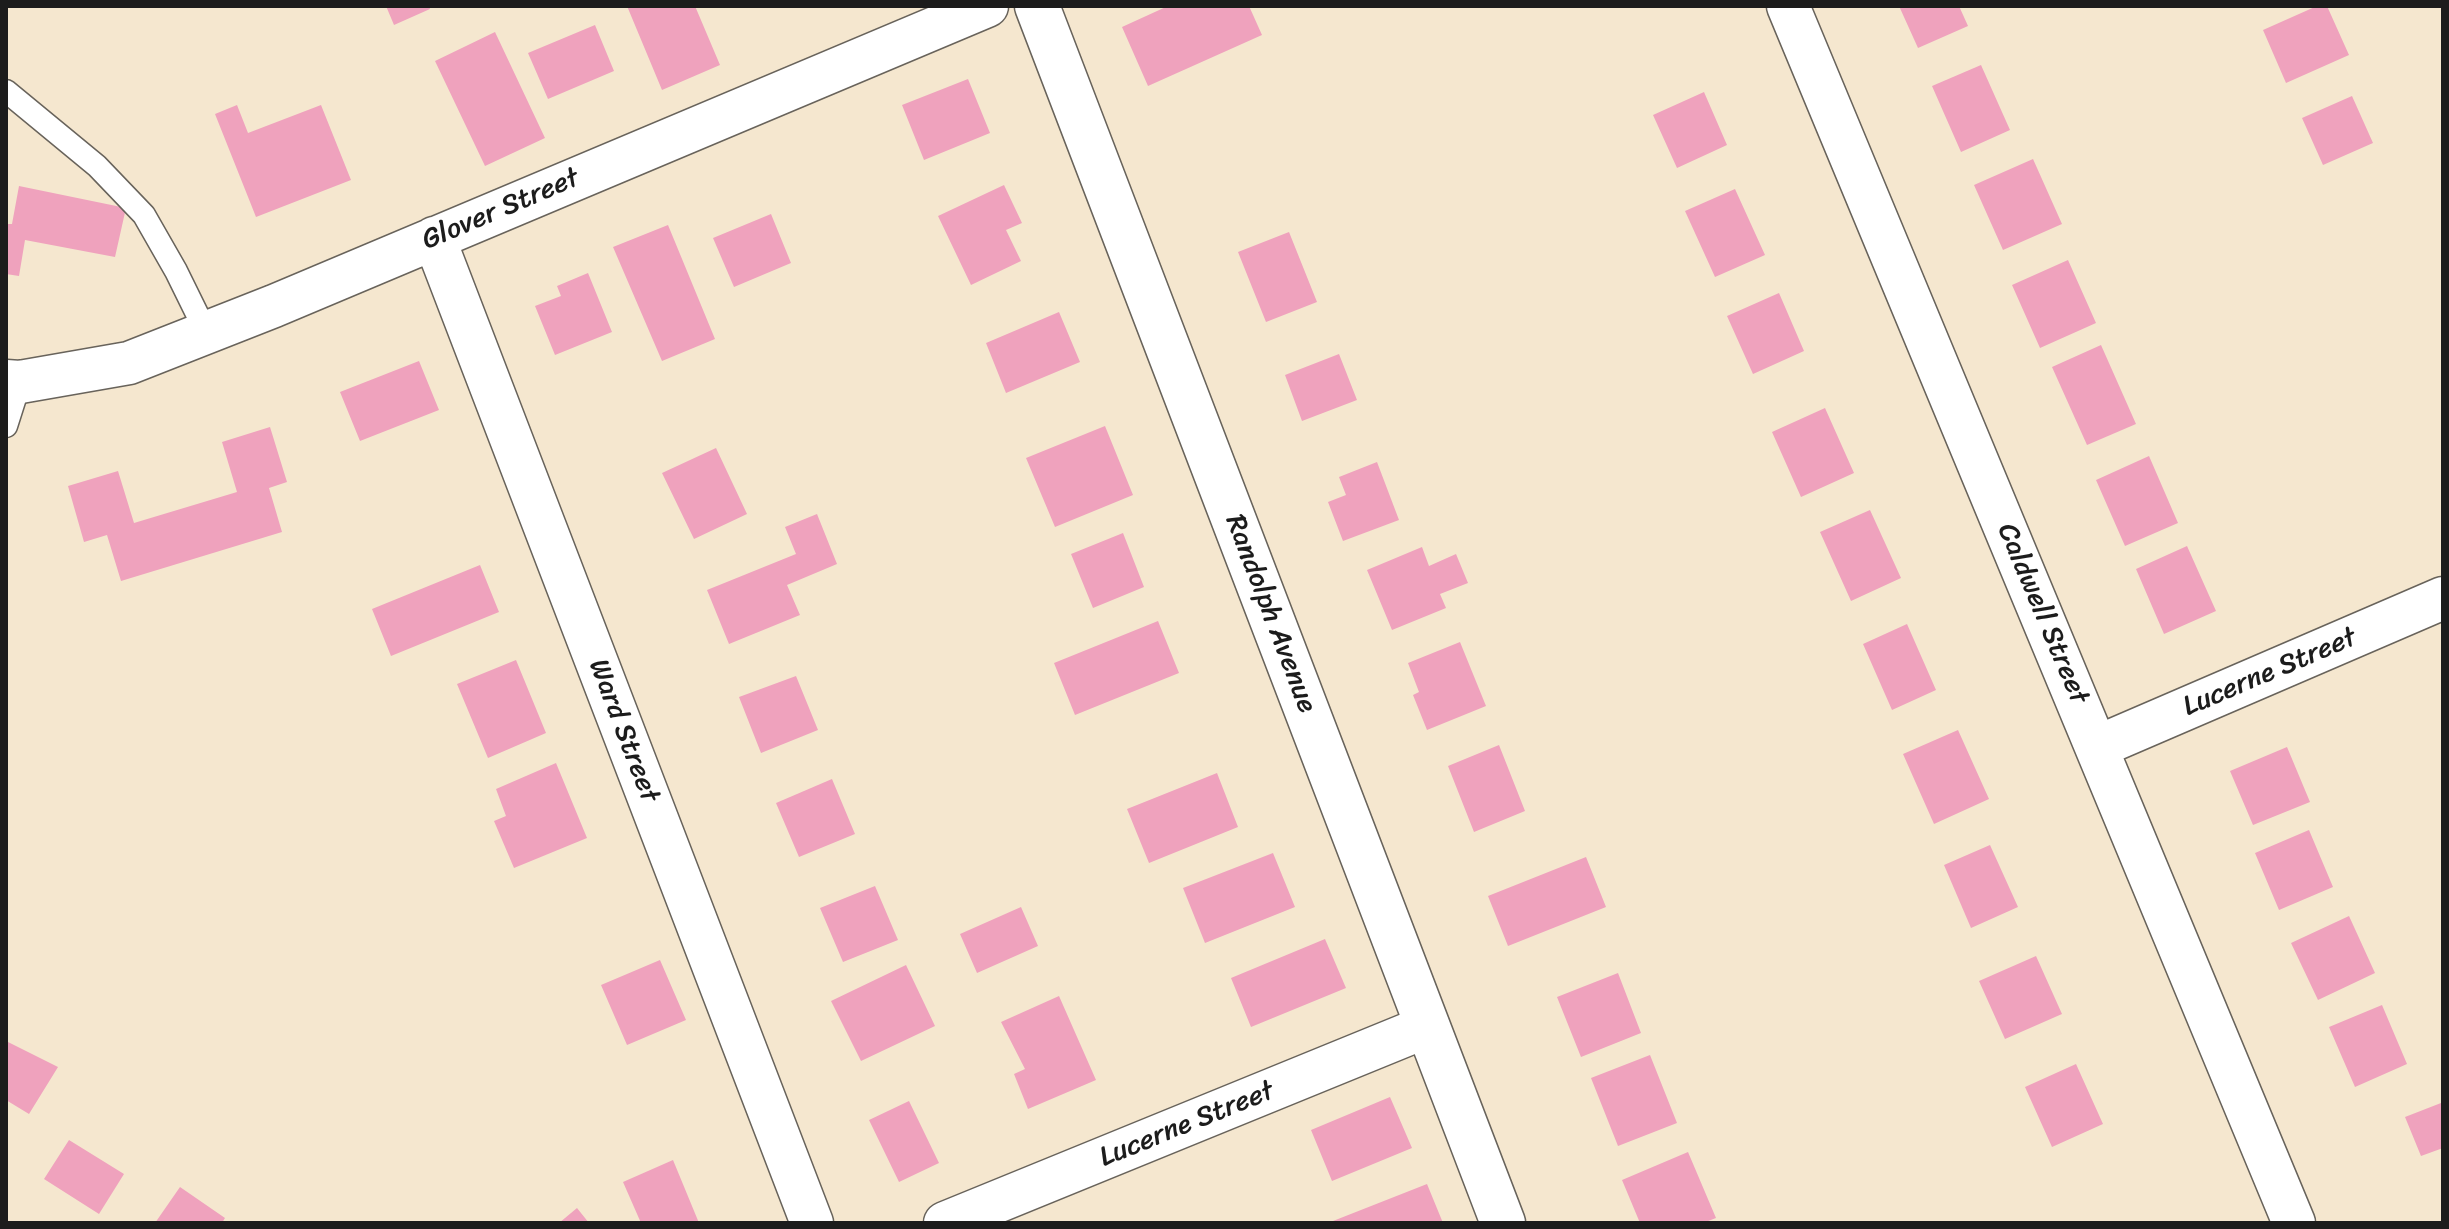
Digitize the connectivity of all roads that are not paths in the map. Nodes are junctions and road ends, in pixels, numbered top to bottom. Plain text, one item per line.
1 (987, 6) edge
2 (1037, 6) edge
3 (1788, 6) edge
4 (6, 91) edge
5 (434, 238) junction
6 (206, 332) junction
7 (13, 382) edge
8 (6, 426) edge
9 (2443, 598) edge
10 (2097, 747) junction
11 (1428, 1026) junction
12 (812, 1223) edge
13 (945, 1223) edge
14 (1503, 1223) edge
15 (2294, 1223) edge

1 - 5 street, Glover Street
2 - 11 street, Randolph Avenue
3 - 10 street, Caldwell Street
4 - 6 lane
5 - 6 street, Glover Street
5 - 12 street, Ward Street
6 - 7 street, Glover Street
7 - 8 lane
9 - 10 street, Lucerne Street
10 - 15 street, Caldwell Street
11 - 13 street, Lucerne Street
11 - 14 street, Randolph Avenue

